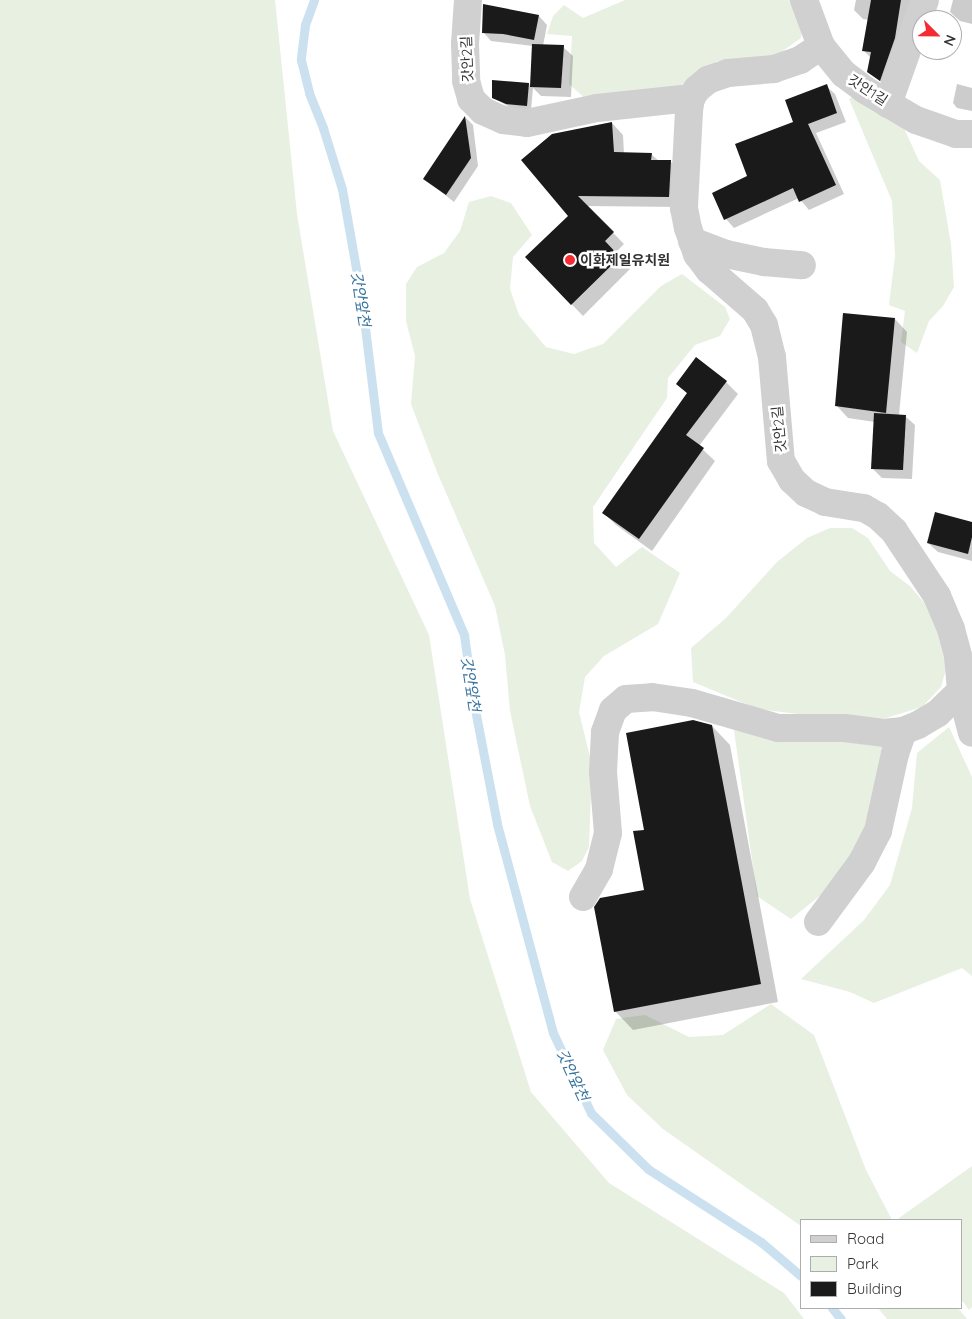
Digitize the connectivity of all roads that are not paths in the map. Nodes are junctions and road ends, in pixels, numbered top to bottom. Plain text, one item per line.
1 (468, 0) edge
2 (804, 0) edge
3 (925, 0) edge
4 (821, 46) junction
5 (691, 98) junction
6 (888, 104) junction
7 (972, 134) edge
8 (692, 241) junction
9 (802, 265) dead end
10 (965, 657) edge
11 (961, 691) junction
12 (903, 731) junction
13 (972, 733) edge
14 (583, 897) dead end
15 (818, 922) dead end

1 - 5 street, 갓안2길
2 - 4 street, 갓안1길
3 - 6 street
4 - 5 street
4 - 6 street, 갓안1길
5 - 8 street, 갓안2길
6 - 7 street, 갓안1길
8 - 9 street
8 - 10 street, 갓안2길
10 - 11 street, 갓안2길
11 - 12 street
11 - 13 street, 갓안2길
12 - 14 street
12 - 15 street

